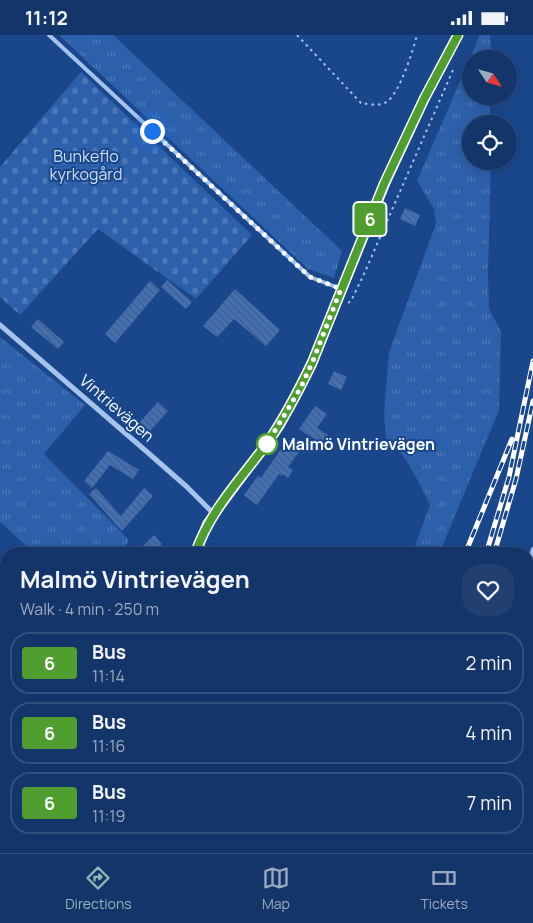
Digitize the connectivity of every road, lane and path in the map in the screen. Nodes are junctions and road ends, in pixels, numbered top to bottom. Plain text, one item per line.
1 (49, 35) edge
2 (297, 35) edge
3 (417, 35) edge
4 (458, 35) edge
5 (453, 70) dead end
6 (341, 289) junction
7 (335, 305) junction
8 (0, 325) edge
9 (214, 514) junction
10 (198, 547) edge

1 - 6 lane
2 - 3 path
4 - 6 street
5 - 7 path
6 - 7 street
7 - 9 street
8 - 9 street, Vintrievägen
9 - 10 street

